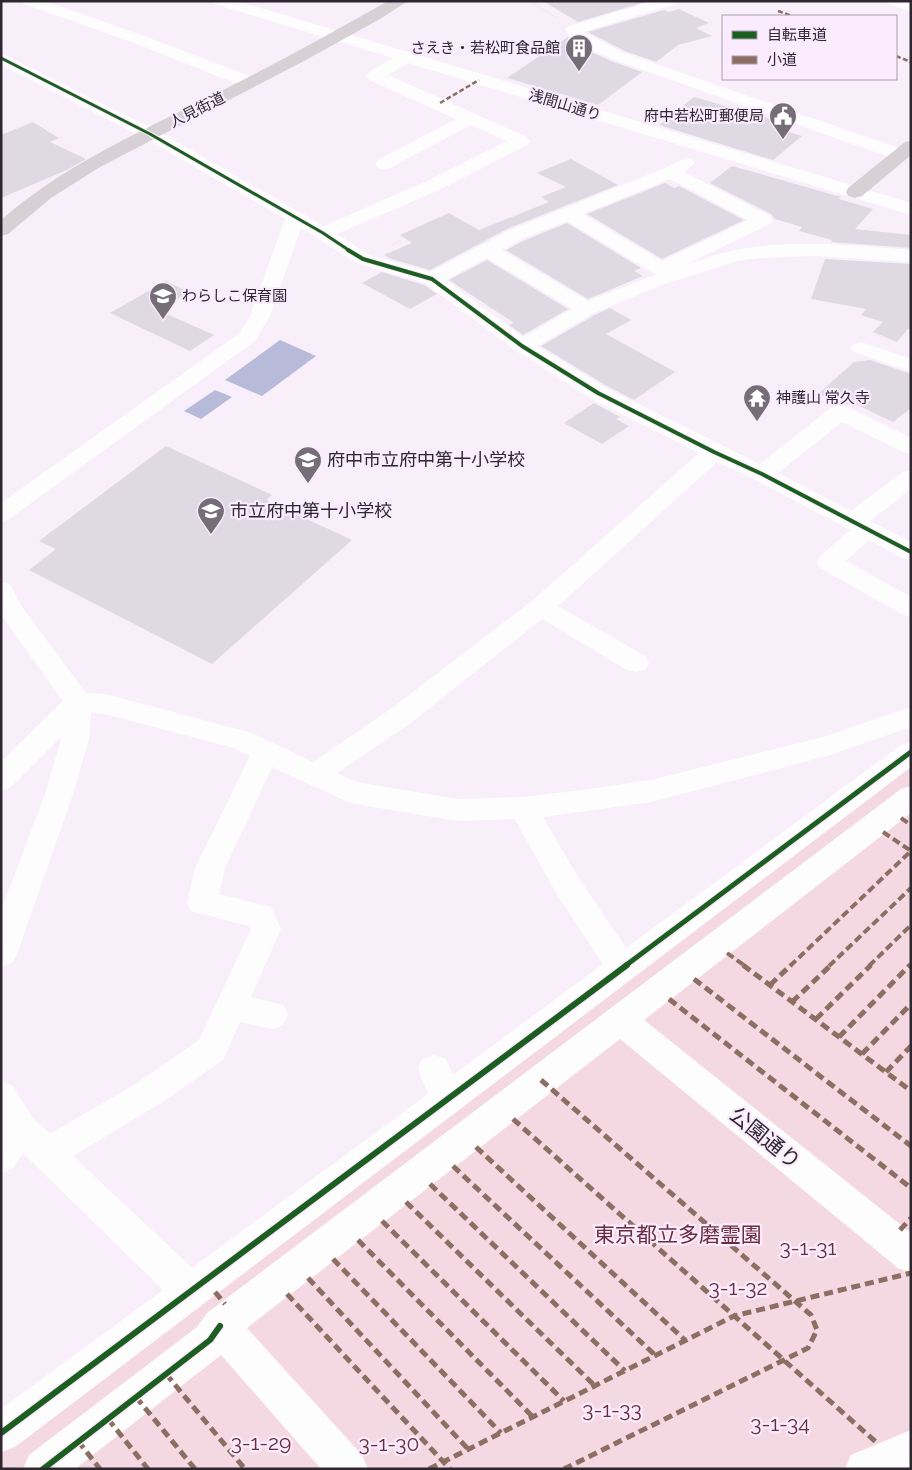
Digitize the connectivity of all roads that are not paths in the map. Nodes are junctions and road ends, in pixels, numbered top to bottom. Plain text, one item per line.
1 (29, 1) edge
2 (220, 1) edge
3 (400, 1) edge
4 (671, 1) edge
5 (339, 37) junction
6 (1, 58) edge
7 (405, 58) junction
8 (251, 83) junction
9 (471, 118) junction
10 (150, 134) junction
11 (705, 148) junction
12 (906, 150) edge
13 (384, 164) dead end
14 (671, 172) junction
15 (855, 192) junction
16 (911, 209) edge
17 (569, 214) junction
18 (295, 218) junction
19 (1, 230) edge
20 (323, 233) junction
21 (488, 250) junction
22 (911, 256) edge
23 (432, 279) junction
24 (587, 310) junction
25 (522, 346) junction
26 (861, 348) dead end
27 (911, 366) edge
28 (911, 447) edge
29 (714, 452) junction
30 (762, 474) junction
31 (911, 477) edge
32 (1, 514) edge
33 (860, 525) junction
34 (911, 552) edge
35 (1, 590) edge
36 (541, 607) junction
37 (911, 608) edge
38 (636, 663) dead end
39 (78, 702) junction
40 (911, 717) edge
41 (266, 751) junction
42 (911, 752) edge
43 (314, 775) junction
44 (1, 780) edge
45 (911, 797) edge
46 (523, 808) junction
47 (1, 954) edge
48 (623, 968) junction
49 (231, 1006) junction
50 (272, 1015) dead end
51 (620, 1020) junction
52 (434, 1069) dead end
53 (1, 1096) edge
54 (447, 1099) junction
55 (20, 1128) junction
56 (46, 1154) junction
57 (1, 1156) edge
58 (911, 1256) edge
59 (190, 1291) junction
60 (220, 1326) junction
61 (1, 1433) edge
62 (911, 1449) edge
63 (43, 1469) edge
64 (348, 1469) edge
65 (865, 1469) edge

1 - 8 street
2 - 5 street, 浅間山通り
3 - 5 main road, 人見街道
4 - 12 street
5 - 7 street, 浅間山通り
5 - 8 main road, 人見街道
6 - 10 street
7 - 9 street
7 - 11 street, 浅間山通り
8 - 10 main road, 人見街道
9 - 13 street
9 - 20 street
10 - 18 street
10 - 19 main road, 人見街道
11 - 14 street
11 - 15 street, 浅間山通り
12 - 15 main road
14 - 17 street
14 - 17 street
15 - 16 street, 浅間山通り
17 - 21 street
18 - 20 street
18 - 32 street
20 - 23 street
21 - 23 street
21 - 24 street
22 - 24 street
23 - 25 street
24 - 25 street
25 - 29 street
26 - 27 street
28 - 30 street
29 - 30 street
29 - 36 street
30 - 33 street
31 - 33 street
33 - 34 street
33 - 37 street
35 - 39 street
36 - 38 street
36 - 43 street
39 - 41 street
39 - 44 street
39 - 47 street
40 - 46 street
41 - 43 street
41 - 49 street
42 - 48 street
43 - 46 street
45 - 51 street
46 - 48 street
48 - 54 street
49 - 50 street
49 - 56 street
51 - 58 street, 公園通り
51 - 60 street
52 - 54 street
53 - 55 street
54 - 59 street
55 - 56 street
55 - 57 street
56 - 59 street
59 - 61 street
60 - 63 street
60 - 64 street
62 - 65 street

